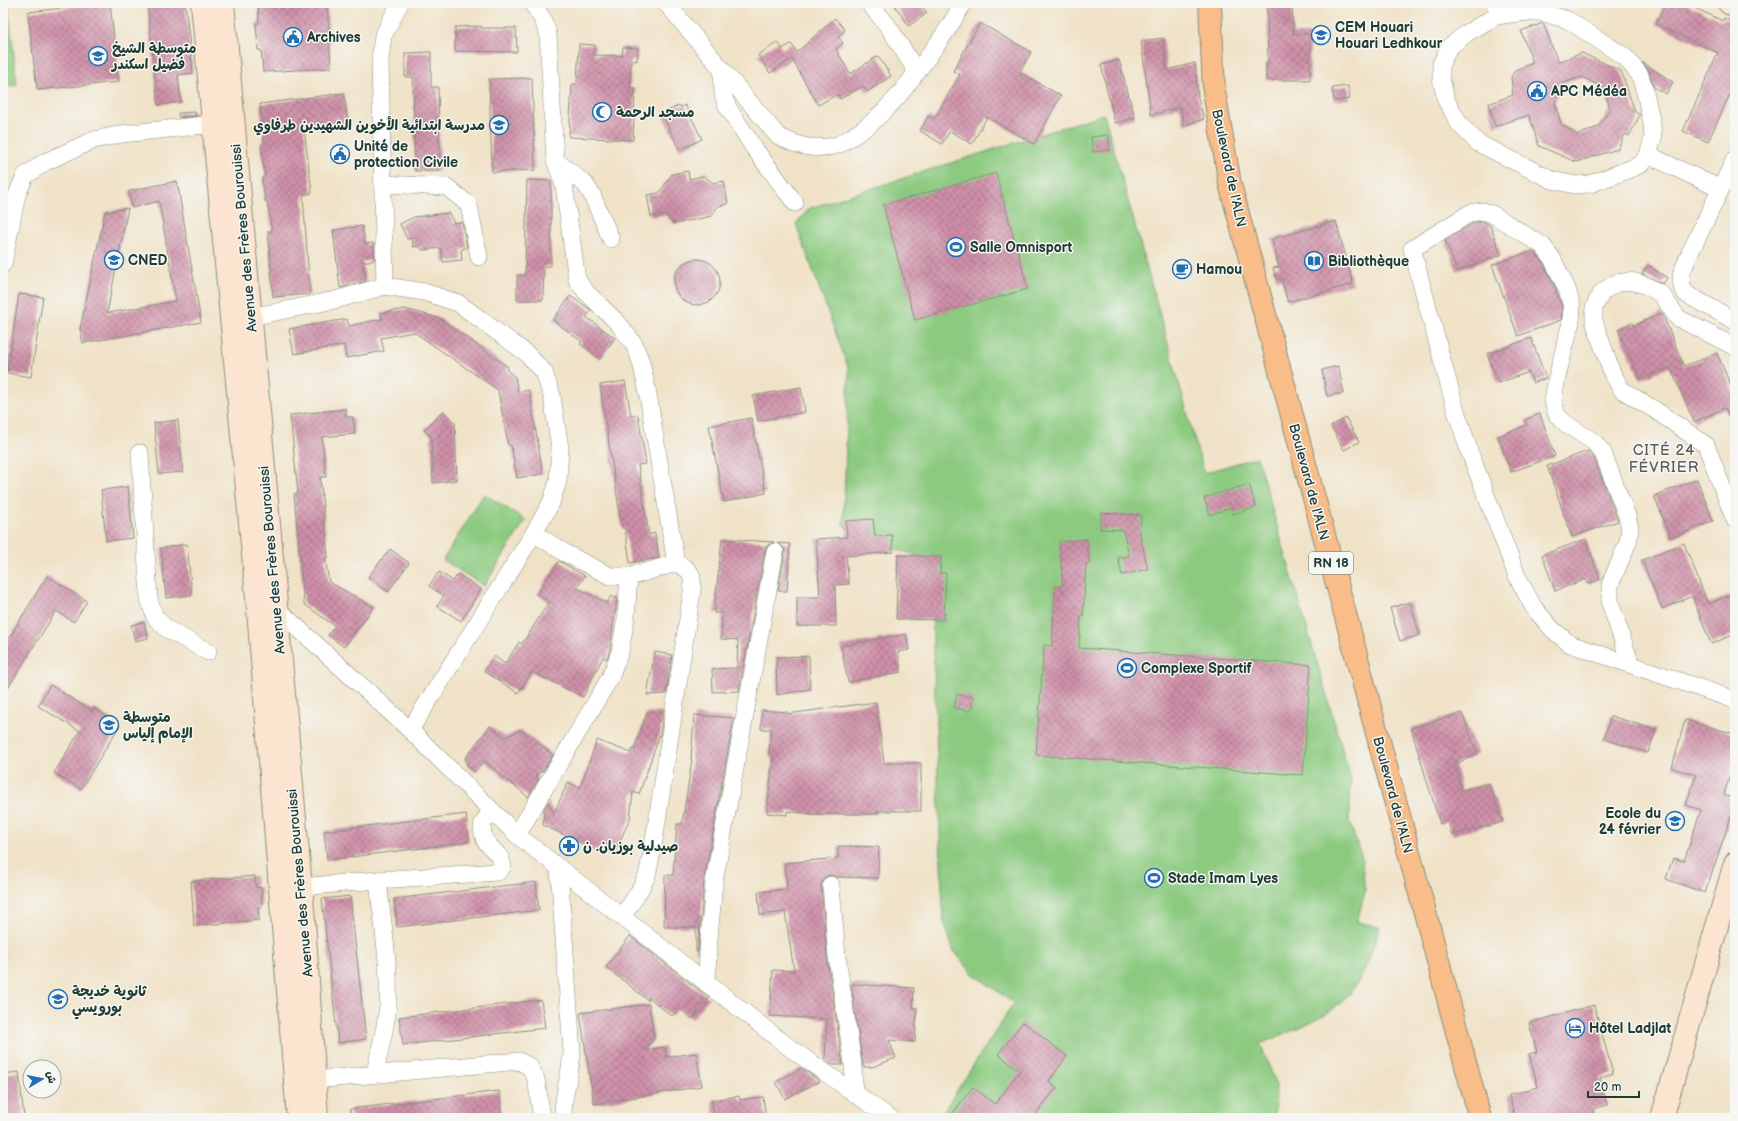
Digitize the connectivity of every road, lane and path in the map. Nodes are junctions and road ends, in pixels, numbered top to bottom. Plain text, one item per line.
1 (202, 3) edge
2 (223, 3) edge
3 (400, 3) edge
4 (532, 3) edge
5 (666, 3) edge
6 (869, 3) edge
7 (963, 3) edge
8 (1210, 3) edge
9 (1494, 3) edge
10 (1729, 3) edge
11 (1735, 6) edge
12 (1518, 13) junction
13 (722, 71) junction
14 (917, 72) junction
15 (224, 122) junction
16 (1648, 155) junction
17 (1735, 159) edge
18 (555, 160) junction
19 (383, 184) junction
20 (1721, 189) junction
21 (795, 203) dead end
22 (611, 239) dead end
23 (479, 257) dead end
24 (3, 264) edge
25 (385, 286) junction
26 (251, 317) junction
27 (1735, 321) edge
28 (1735, 347) edge
29 (140, 453) dead end
30 (1735, 520) edge
31 (534, 533) junction
32 (775, 552) dead end
33 (676, 563) junction
34 (630, 576) junction
35 (267, 609) junction
36 (208, 652) dead end
37 (1631, 665) junction
38 (1735, 700) edge
39 (410, 730) junction
40 (491, 810) junction
41 (517, 835) junction
42 (1735, 863) edge
43 (559, 868) junction
44 (378, 880) junction
45 (831, 885) dead end
46 (302, 887) junction
47 (622, 917) junction
48 (707, 984) junction
49 (375, 1074) junction
50 (314, 1080) junction
51 (854, 1093) junction
52 (298, 1118) edge
53 (317, 1118) edge
54 (542, 1118) edge
55 (563, 1118) edge
56 (890, 1118) edge
57 (1480, 1118) edge
58 (1662, 1118) edge

1 - 15 main road
2 - 15 main road, Avenue des Frères Bourouissi
3 - 19 street
4 - 18 street
5 - 13 street
6 - 14 street
7 - 14 street
8 - 57 main road, Boulevard de l'ALN / RN 18
9 - 12 street
10 - 11 main road
12 - 16 street
12 - 16 street
13 - 14 street
13 - 21 street
15 - 24 street
15 - 26 main road, Avenue des Frères Bourouissi
15 - 35 main road
16 - 20 street
17 - 20 street
18 - 22 street
18 - 33 street
19 - 23 street
19 - 25 street
20 - 27 street
25 - 26 street
25 - 31 street
26 - 35 main road, Avenue des Frères Bourouissi
28 - 30 street
29 - 36 street
31 - 34 street
31 - 39 street
32 - 48 street
33 - 34 street
33 - 47 street
34 - 41 street
35 - 39 street
35 - 46 main road, Avenue des Frères Bourouissi
35 - 52 main road
37 - 37 street
37 - 38 street
39 - 40 street
40 - 41 street
40 - 44 street
41 - 43 street
42 - 58 main road
43 - 47 street
43 - 55 street
44 - 46 street
44 - 49 street
45 - 51 street
46 - 50 main road, Avenue des Frères Bourouissi
47 - 48 street
48 - 51 street
49 - 50 street
49 - 54 street
50 - 53 main road, Avenue des Frères Bourouissi
51 - 56 street

